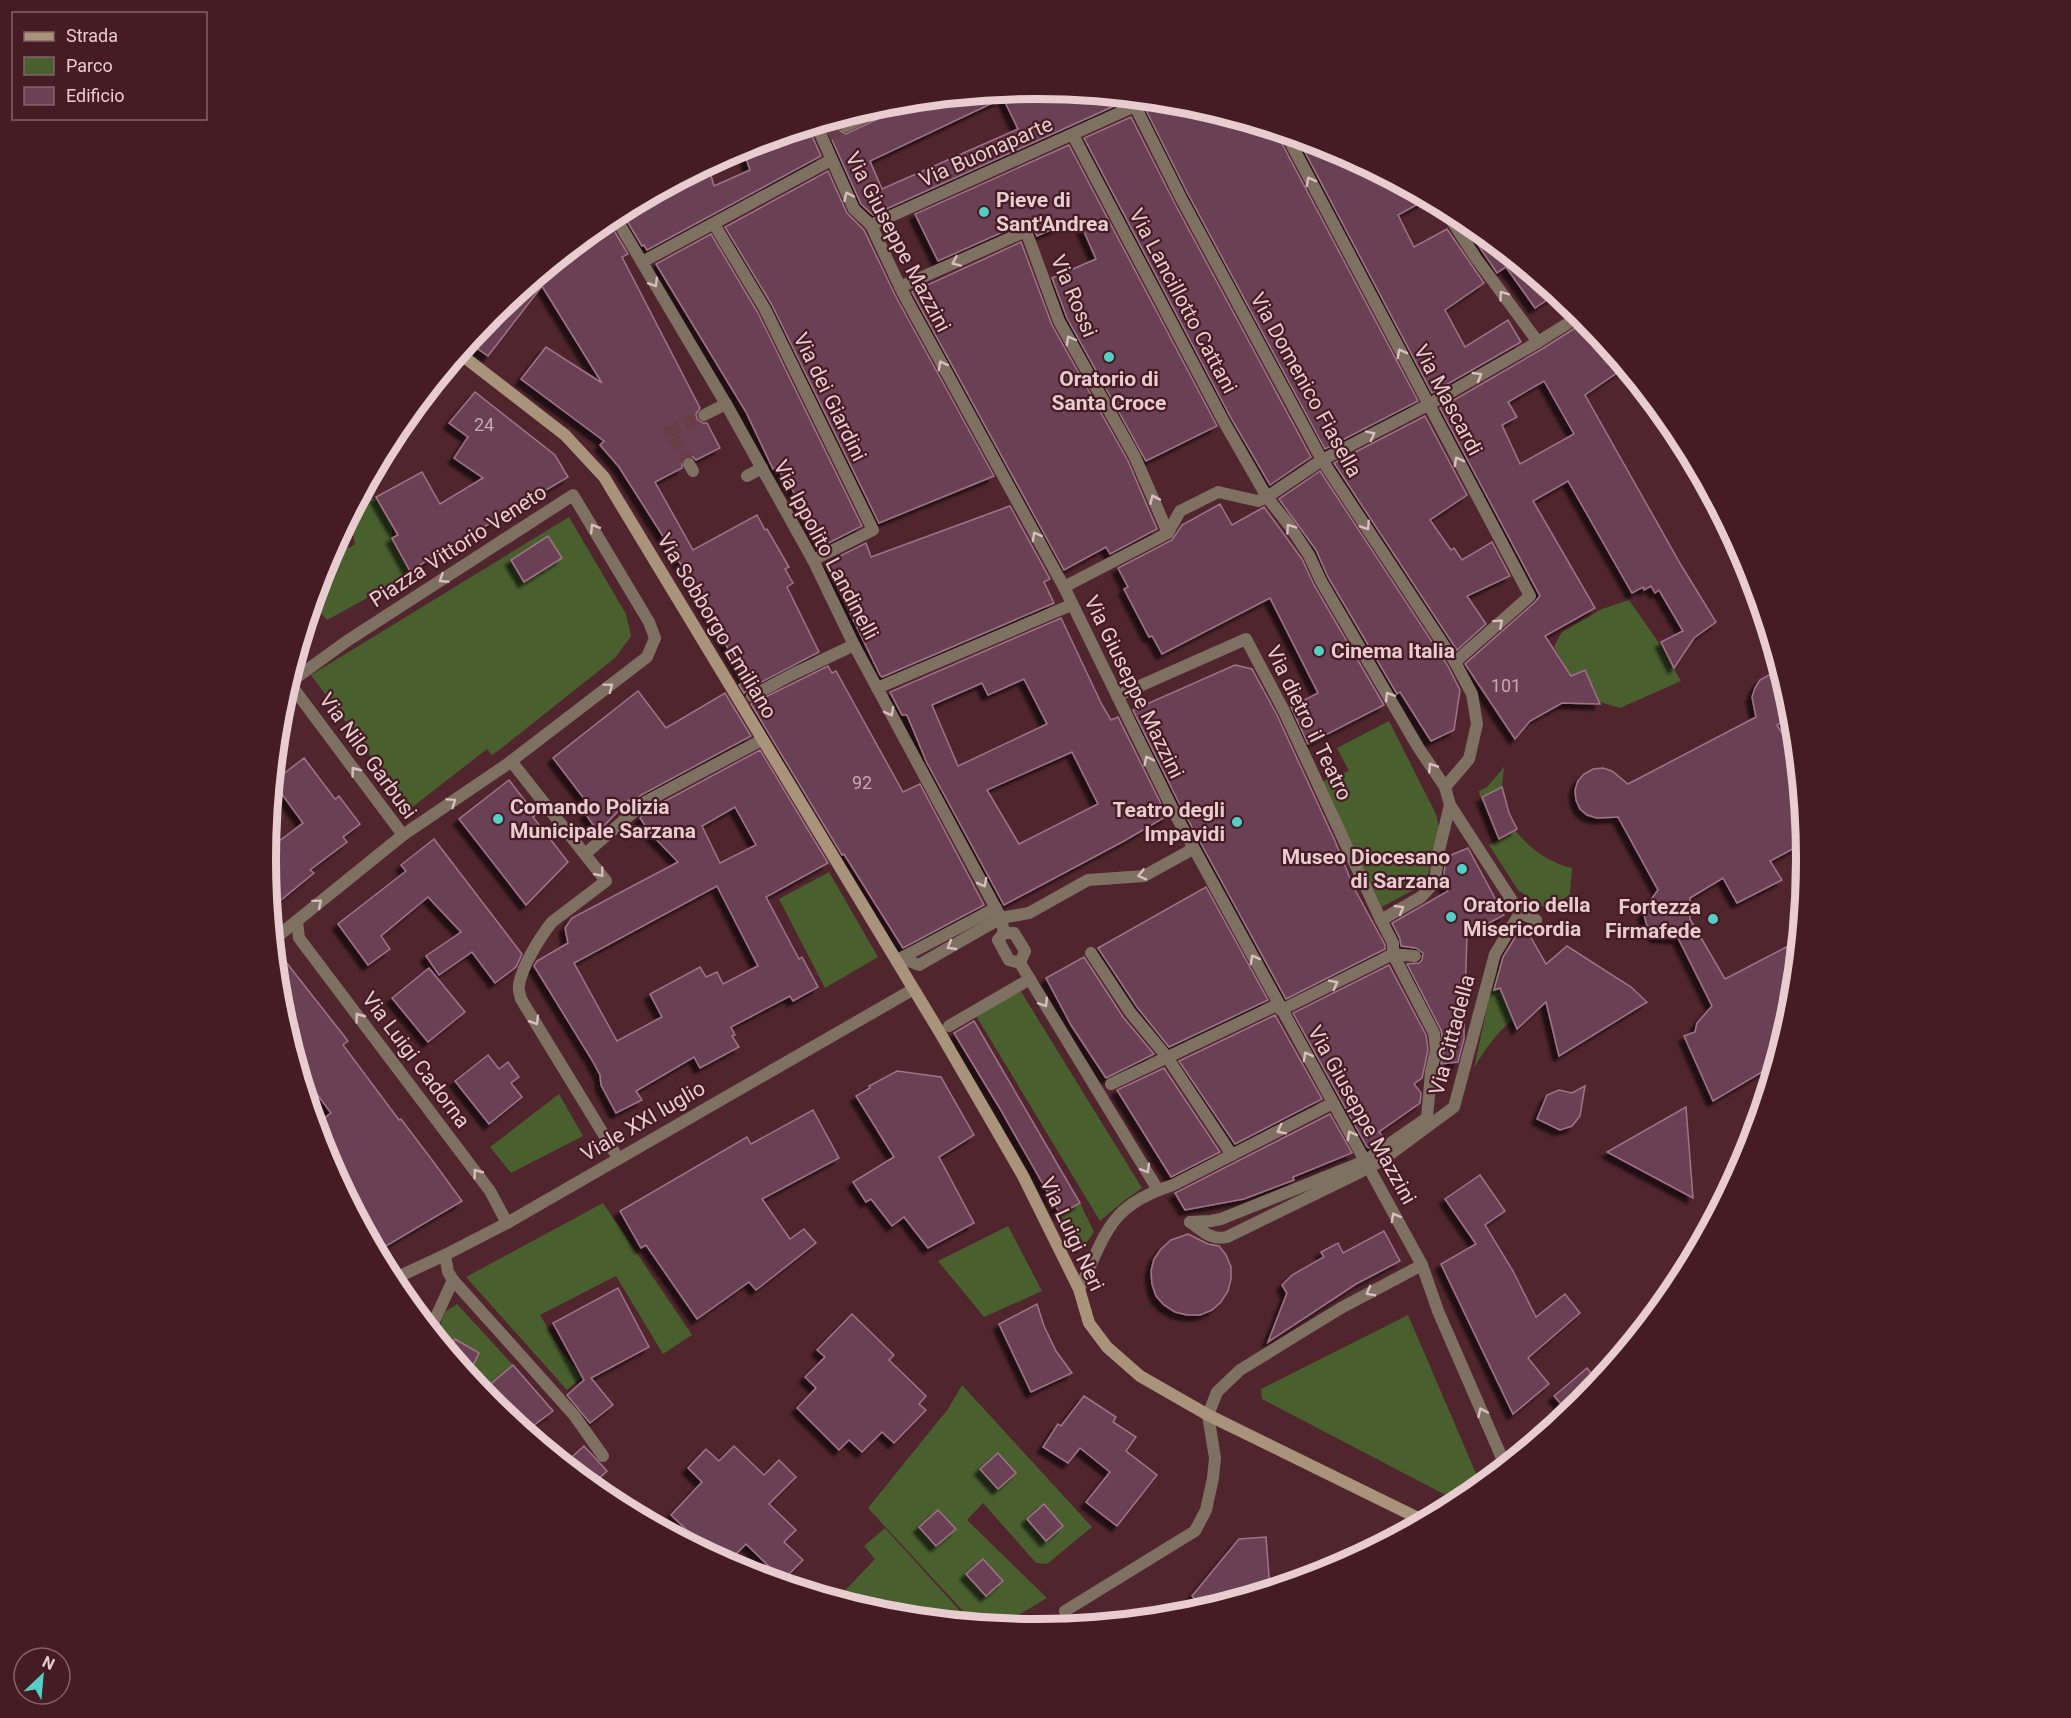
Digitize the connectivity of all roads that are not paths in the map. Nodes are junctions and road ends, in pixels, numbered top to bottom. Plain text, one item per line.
1 (1127, 105) edge
2 (1135, 106) edge
3 (856, 121) edge
4 (846, 126) tunnel mouth
5 (821, 130) edge
6 (1073, 135) junction
7 (1291, 143) edge
8 (831, 160) junction
9 (619, 223) edge
10 (714, 224) junction
11 (872, 225) junction
12 (1455, 225) edge
13 (642, 262) junction
14 (900, 287) junction
15 (1572, 321) edge
16 (1538, 342) junction
17 (465, 357) edge
18 (726, 404) junction
19 (1428, 405) junction
20 (704, 416) tunnel mouth
21 (1322, 460) junction
22 (762, 468) junction
23 (747, 476) dead end
24 (1267, 497) junction
25 (1167, 534) junction
26 (813, 560) junction
27 (1064, 587) junction
28 (1071, 605) junction
29 (854, 645) junction
30 (1455, 662) junction
31 (298, 676) edge
32 (877, 688) junction
33 (295, 690) edge
34 (753, 696) dead end
35 (1117, 696) junction
36 (758, 742) dead end
37 (511, 761) junction
38 (1445, 788) junction
39 (1450, 805) junction
40 (403, 835) junction
41 (1193, 849) junction
42 (585, 854) junction
43 (998, 913) junction
44 (1520, 913) junction
45 (1381, 920) junction
46 (1536, 920) dead end
47 (297, 921) junction
48 (1004, 933) junction
49 (280, 935) edge
50 (1091, 952) dead end
51 (1392, 954) junction
52 (1415, 956) dead end
53 (898, 959) junction
54 (1015, 961) junction
55 (1030, 979) junction
56 (912, 990) junction
57 (1280, 1007) junction
58 (944, 1029) junction
59 (1167, 1057) junction
60 (1098, 1090) junction
61 (1333, 1103) junction
62 (1232, 1155) junction
63 (618, 1158) junction
64 (1362, 1167) junction
65 (1158, 1190) junction
66 (507, 1223) junction
67 (445, 1256) junction
68 (1422, 1265) junction
69 (401, 1276) edge
70 (453, 1280) junction
71 (1079, 1289) junction
72 (433, 1323) edge
73 (1208, 1415) junction
74 (603, 1456) dead end
75 (1502, 1459) edge
76 (1415, 1517) edge
77 (1065, 1611) dead end

1 - 6 street, Via Buonaparte
2 - 21 street, Via Domenico Fiasella
3 - 4 street
5 - 8 street, Via Giuseppe Mazzini
6 - 11 street, Via Buonaparte
6 - 24 street, Via Lancillotto Cattani
19 -> 7 street, Via Mascardi
8 - 10 street
11 -> 8 street, Via Giuseppe Mazzini
9 - 13 street, Via Ippolito Landinelli
10 - 13 street
10 - 26 street, Via dei Giardini
11 - 14 street, Via Giuseppe Mazzini
16 -> 12 street
13 -> 18 street, Via Ippolito Landinelli
25 -> 14 street, Via Rossi
27 -> 14 street, Via Giuseppe Mazzini
15 - 16 street
19 -> 16 street
17 - 53 main road, Via Sobborgo Emiliano
18 - 20 street
18 - 22 street, Via Ippolito Landinelli
21 -> 19 street
30 -> 19 street, Via Mascardi
21 - 24 street
21 -> 30 street, Via Domenico Fiasella
22 - 23 street
22 - 26 street, Via Ippolito Landinelli
24 - 25 street
38 -> 24 street
25 - 27 street
26 - 29 street, Via Ippolito Landinelli
27 - 28 street, Via Giuseppe Mazzini
28 - 32 street
28 - 35 street, Via Giuseppe Mazzini
29 - 32 street, Via Ippolito Landinelli
29 - 34 street
30 - 38 street, Via Domenico Fiasella
37 -> 31 street, Piazza Vittorio Veneto
32 -> 43 street, Via Ippolito Landinelli
40 -> 33 street, Via Nilo Garbusi
41 -> 35 street, Via Giuseppe Mazzini
35 - 45 street, Via dietro il Teatro
36 - 42 street
40 -> 37 street, Piazza Vittorio Veneto
37 - 42 street
38 - 39 street
39 - 44 street
45 -> 39 street
47 -> 40 street, Via Nilo Garbusi
41 -> 43 street
57 -> 41 street, Via Giuseppe Mazzini
42 -> 63 street
43 - 48 street, Via Ippolito Landinelli
43 - 53 street
44 - 46 street
44 - 64 street, Via Cittadella, bridge
45 - 51 street
47 - 49 street, Via Nilo Garbusi
66 -> 47 street, Via Luigi Cadorna
48 - 54 street, Via Ippolito Landinelli
48 - 54 street
50 - 59 street
51 - 52 street
57 -> 51 street
51 - 64 street
53 - 56 main road, Via Sobborgo Emiliano
54 - 55 street
55 - 58 street
55 -> 60 street
56 - 58 main road, Via Luigi Neri
56 - 63 street, Viale XXI luglio
57 - 59 street
61 -> 57 street, Via Giuseppe Mazzini
58 - 71 main road, Via Luigi Neri
59 - 60 street
59 - 62 street
60 -> 65 street
61 -> 62 street
64 -> 61 street, Via Giuseppe Mazzini
62 - 65 street
63 - 66 street, Viale XXI luglio
64 - 64 street, Via Cittadella
68 -> 64 street, Via Giuseppe Mazzini
65 - 71 street
66 - 67 street, Viale XXI luglio
67 - 69 street, Viale XXI luglio
67 - 70 street
68 -> 73 street
75 -> 68 street, Via Giuseppe Mazzini
70 - 72 street
70 - 74 street
71 - 73 main road, Via Luigi Neri
73 - 76 main road, Via Luigi Neri
73 - 77 street

